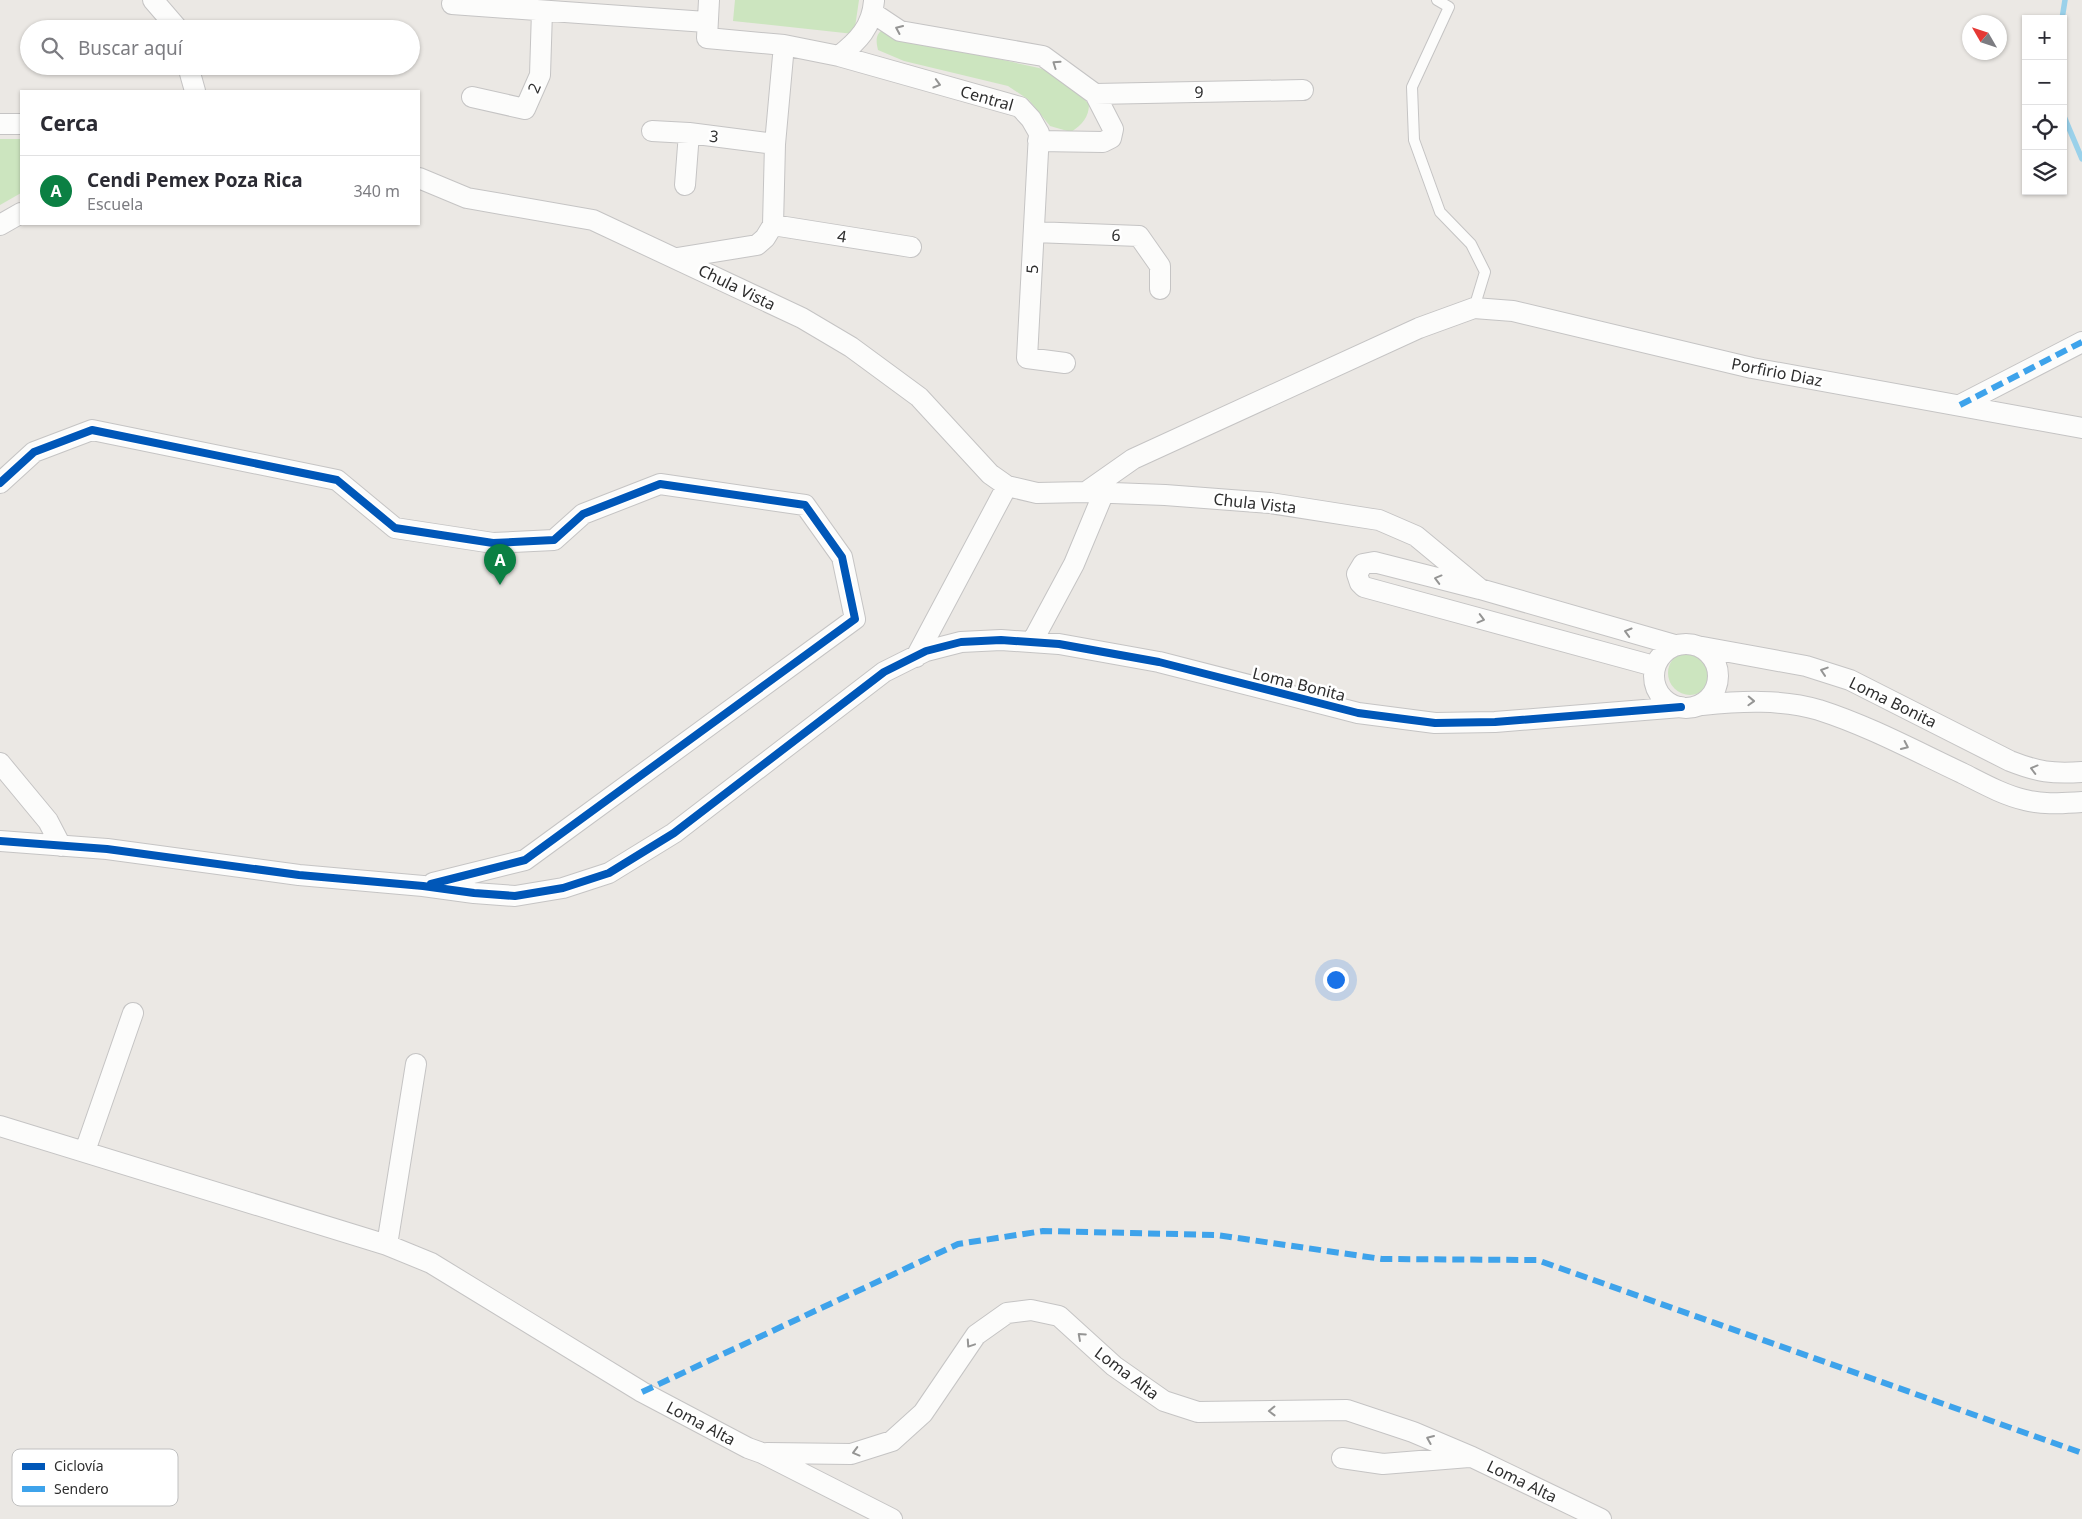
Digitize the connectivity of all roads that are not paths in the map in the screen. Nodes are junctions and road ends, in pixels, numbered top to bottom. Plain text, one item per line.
1 (153, 0) edge
2 (709, 0) edge
3 (1437, 0) edge
4 (452, 4) dead end
5 (874, 6) edge
6 (542, 11) junction
7 (170, 20) edge
8 (706, 30) junction
9 (784, 46) junction
10 (839, 56) junction
11 (191, 75) edge
12 (195, 90) edge
13 (1303, 90) dead end
14 (1094, 94) junction
15 (472, 97) dead end
16 (0, 124) edge
17 (20, 124) edge
18 (652, 131) dead end
19 (689, 133) junction
20 (1038, 141) junction
21 (775, 144) junction
22 (420, 178) edge
23 (685, 185) dead end
24 (20, 214) edge
25 (0, 225) edge
26 (772, 225) junction
27 (1034, 232) junction
28 (911, 247) dead end
29 (677, 258) junction
30 (1160, 289) dead end
31 (1474, 308) junction
32 (2082, 342) edge
33 (1065, 363) dead end
34 (1960, 405) junction
35 (2082, 428) edge
36 (0, 483) edge
37 (1007, 486) junction
38 (1095, 492) junction
39 (1480, 589) junction
40 (1032, 642) junction
41 (1675, 645) junction
42 (1696, 646) junction
43 (916, 657) junction
44 (1654, 666) junction
45 (1702, 705) junction
46 (1681, 707) junction
47 (0, 763) edge
48 (2082, 772) edge
49 (2082, 802) edge
50 (0, 841) edge
51 (61, 846) junction
52 (423, 886) junction
53 (133, 1013) dead end
54 (416, 1064) dead end
55 (0, 1126) edge
56 (85, 1151) junction
57 (387, 1245) junction
58 (762, 1453) junction
59 (1472, 1457) junction
60 (1342, 1458) dead end
61 (892, 1519) edge
62 (1601, 1519) edge

1 - 7 street
2 - 8 street
3 - 31 lane
4 - 6 street, Central
5 - 10 street
14 -> 5 street
6 - 8 street, Central
6 - 15 street, 2
8 - 9 street, Central
9 - 10 street, Central
9 - 21 street
10 -> 20 street, Central
11 - 12 street
13 - 14 street, 9
14 - 20 street
16 - 17 street
18 - 19 street, 3
19 - 21 street, 3
19 - 23 street
20 - 27 street, 5
21 - 26 street
22 - 29 street, Chula Vista
24 - 25 street
26 - 28 street, 4
26 - 29 street
27 - 30 street, 6
27 - 33 street, 5
29 - 37 street, Chula Vista
31 - 34 street, Porfirio Diaz
31 - 38 street
32 - 34 street
34 - 35 street, Porfirio Diaz
36 - 52 street
37 - 38 street, Chula Vista
37 - 43 street
38 - 39 street, Chula Vista
38 - 40 street
41 -> 39 street
39 -> 44 street
40 - 43 street, Loma Bonita
40 - 46 street, Loma Bonita
41 - 42 street
41 - 44 street
42 - 45 street
48 -> 42 street, Loma Bonita
43 - 52 street, Loma Bonita
44 - 46 street
45 - 46 street
45 -> 49 street
47 - 51 street
50 - 51 street, Loma Bonita
51 - 52 street, Loma Bonita
53 - 56 street
54 - 57 street
55 - 56 street, Loma Alta
56 - 57 street, Loma Alta
57 - 58 street, Loma Alta
59 -> 58 street, Loma Alta
58 - 61 street, Loma Alta
59 - 60 street
59 - 62 street, Loma Alta

